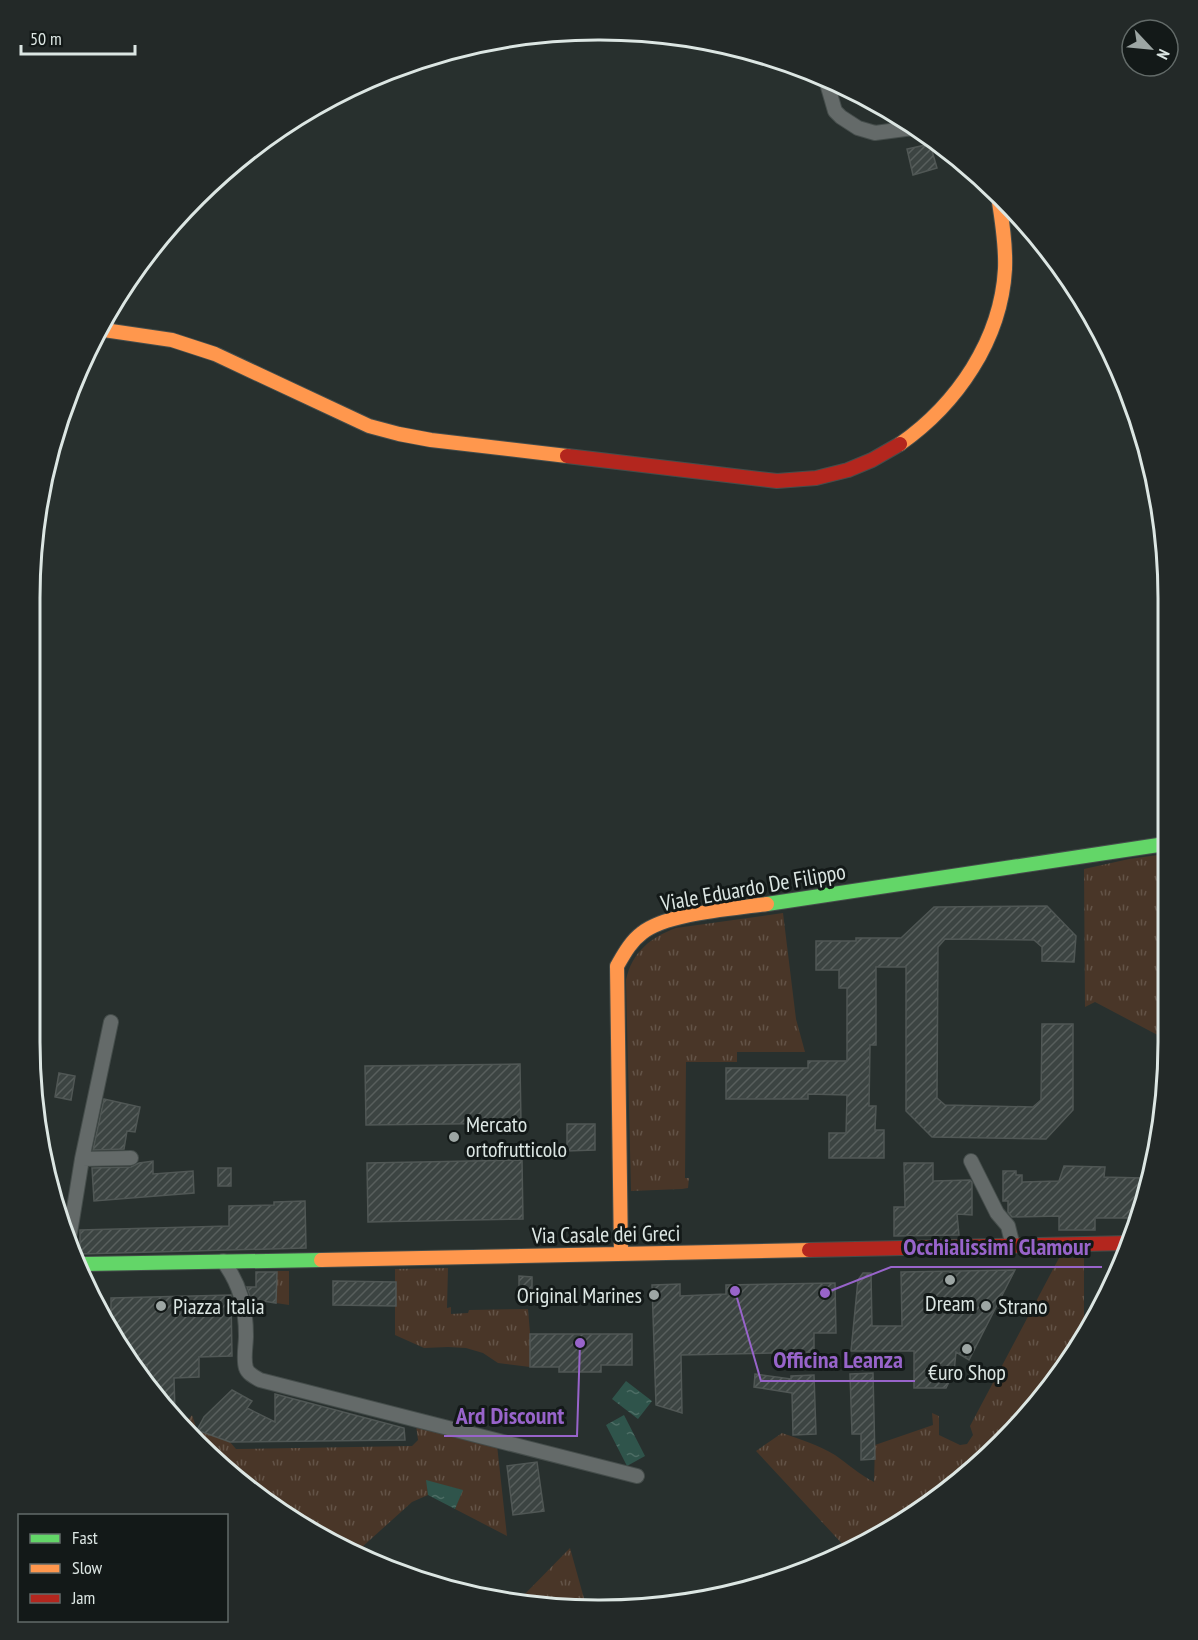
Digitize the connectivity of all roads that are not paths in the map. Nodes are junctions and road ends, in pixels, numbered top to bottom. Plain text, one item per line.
1 (829, 90) edge
2 (901, 130) edge
3 (1000, 211) edge
4 (109, 331) edge
5 (1158, 845) edge
6 (111, 1022) dead end
7 (131, 1158) dead end
8 (82, 1159) junction
9 (971, 1161) dead end
10 (71, 1225) edge
11 (1119, 1243) edge
12 (1013, 1246) junction
13 (621, 1254) junction
14 (223, 1262) junction
15 (87, 1264) edge
16 (637, 1476) dead end

1 - 2 street
3 - 4 street
5 - 13 street, Viale Eduardo De Filippo
6 - 8 street
7 - 8 street
8 - 10 street
9 - 12 street
11 - 12 street, Via Casale dei Greci
12 - 13 street, Via Casale dei Greci
13 - 14 street, Via Casale dei Greci
14 - 15 street, Via Casale dei Greci
14 - 16 street

